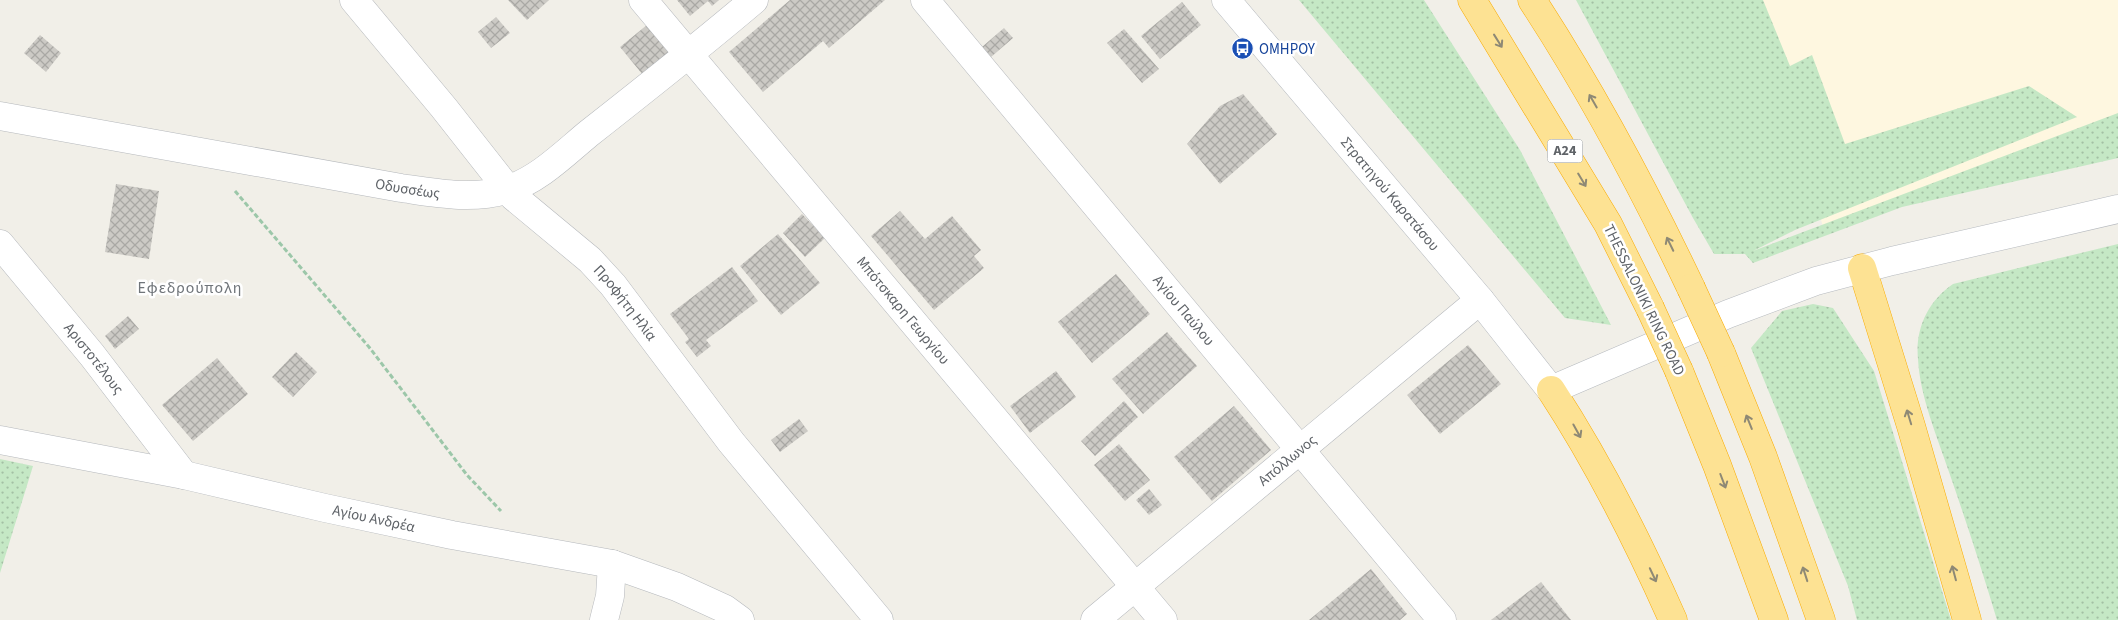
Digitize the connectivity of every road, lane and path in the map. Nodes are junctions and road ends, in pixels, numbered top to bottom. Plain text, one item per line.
1 (354, 0) edge
2 (643, 0) edge
3 (754, 0) edge
4 (925, 0) edge
5 (1226, 0) edge
6 (1472, 0) edge
7 (1532, 0) edge
8 (689, 55) junction
9 (0, 116) edge
10 (205, 153) junction
11 (508, 190) junction
12 (2118, 209) edge
13 (0, 244) edge
14 (1862, 268) junction
15 (1480, 300) junction
16 (1551, 390) junction
17 (0, 440) edge
18 (1301, 450) junction
19 (184, 475) junction
20 (506, 516) dead end
21 (612, 564) junction
22 (1136, 587) junction
23 (604, 620) edge
24 (740, 620) edge
25 (879, 620) edge
26 (1096, 620) edge
27 (1163, 620) edge
28 (1442, 620) edge
29 (1674, 620) edge
30 (1774, 620) edge
31 (1821, 620) edge
32 (1967, 620) edge

1 - 11 street, Προφήτη Ηλία
2 - 8 street, Μπότσκαρη Γεωργίου
3 - 8 street, Οδυσσέως
4 - 18 street, Αγίου Παύλου
5 - 15 street, Στρατηγού Καρατάσου
6 -> 30 highway, THESSALONIKI RING ROAD / Α24, bridge
31 -> 7 highway, bridge
8 - 11 street, Οδυσσέως
8 - 22 street, Μπότσκαρη Γεωργίου
9 - 10 street, Οδυσσέως
10 - 11 street, Οδυσσέως
10 - 20 path
11 - 25 street, Προφήτη Ηλία
12 - 14 street
13 - 19 street, Αριστοτέλους
14 - 16 street
32 -> 14 highway
15 - 16 street, Στρατηγού Καρατάσου
15 - 18 street, Απόλλωνος
16 -> 29 highway
17 - 19 street, Αγίου Ανδρέα
18 - 22 street, Απόλλωνος
18 - 28 street, Αγίου Παύλου
19 - 21 street, Αγίου Ανδρέα
21 - 23 street
21 - 24 street, Αγίου Ανδρέα
22 - 26 street, Απόλλωνος
22 - 27 street, Μπότσκαρη Γεωργίου

